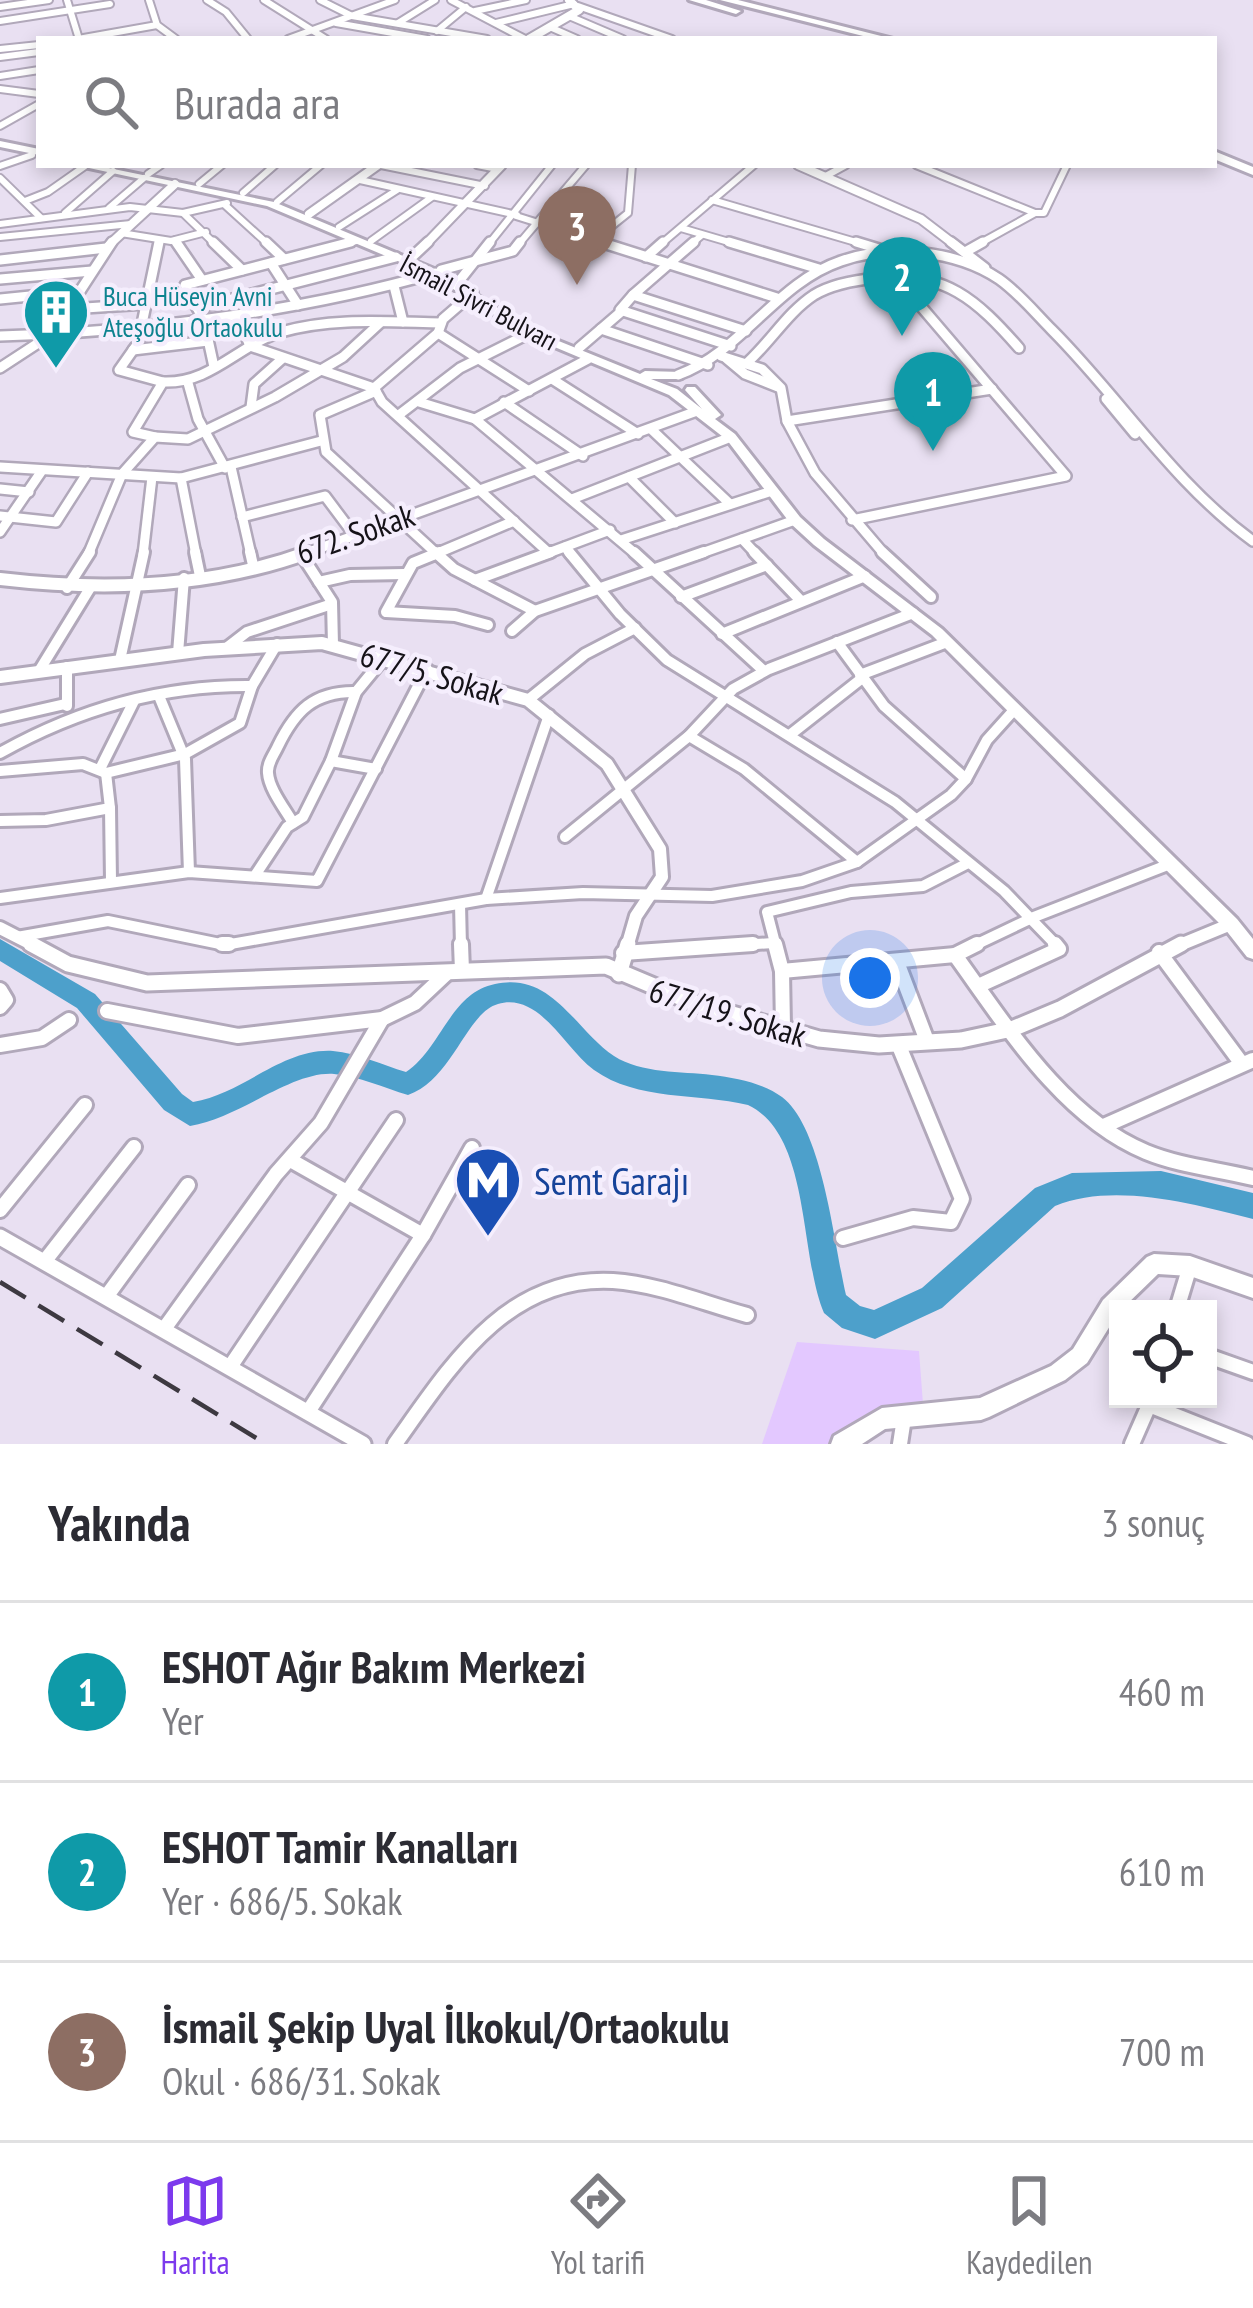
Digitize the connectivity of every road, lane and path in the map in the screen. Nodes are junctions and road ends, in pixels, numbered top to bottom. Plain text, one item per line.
1 (49, 0) edge
2 (67, 0) edge
3 (149, 0) edge
4 (207, 0) edge
5 (264, 0) edge
6 (320, 0) edge
7 (395, 0) edge
8 (435, 0) edge
9 (454, 0) edge
10 (525, 0) edge
11 (694, 0) edge
12 (725, 0) edge
13 (109, 2) edge
14 (573, 3) edge
15 (0, 7) edge
16 (470, 9) junction
17 (71, 11) junction
18 (33, 16) junction
19 (352, 16) junction
20 (569, 16) junction
21 (517, 17) junction
22 (0, 21) edge
23 (333, 22) junction
24 (496, 23) junction
25 (395, 24) junction
26 (158, 25) junction
27 (552, 28) junction
28 (311, 31) junction
29 (437, 31) junction
30 (119, 32) junction
31 (36, 36) edge
32 (78, 36) edge
33 (96, 36) edge
34 (172, 36) edge
35 (246, 36) edge
36 (297, 36) edge
37 (320, 36) edge
38 (401, 36) edge
39 (468, 36) edge
40 (526, 36) edge
41 (530, 36) edge
42 (535, 36) edge
43 (570, 36) edge
44 (615, 36) edge
45 (653, 36) edge
46 (837, 36) edge
47 (875, 36) edge
48 (36, 47) edge
49 (0, 53) edge
50 (36, 70) edge
51 (0, 76) edge
52 (0, 93) edge
53 (36, 94) edge
54 (36, 106) edge
55 (0, 126) edge
56 (1217, 143) edge
57 (0, 148) edge
58 (36, 151) edge
59 (1217, 156) edge
60 (1253, 158) edge
61 (0, 166) edge
62 (79, 168) edge
63 (106, 168) edge
64 (111, 168) edge
65 (157, 168) edge
66 (218, 168) edge
67 (272, 168) edge
68 (317, 168) edge
69 (376, 168) edge
70 (395, 168) edge
71 (499, 168) edge
72 (551, 168) edge
73 (584, 168) edge
74 (632, 168) edge
75 (750, 168) edge
76 (804, 168) edge
77 (840, 168) edge
78 (923, 168) edge
79 (936, 168) edge
80 (1065, 168) edge
81 (930, 171) junction
82 (1253, 171) edge
83 (146, 176) junction
84 (824, 177) junction
85 (0, 178) edge
86 (360, 180) junction
87 (176, 184) junction
88 (199, 184) junction
89 (484, 186) junction
90 (5, 188) edge
91 (534, 189) junction
92 (397, 190) junction
93 (562, 194) junction
94 (240, 195) junction
95 (432, 197) junction
96 (712, 200) junction
97 (25, 201) junction
98 (277, 202) junction
99 (225, 205) junction
100 (468, 205) junction
101 (148, 209) junction
102 (107, 210) junction
103 (1035, 213) junction
104 (184, 214) junction
105 (310, 214) junction
106 (62, 215) junction
107 (516, 215) junction
108 (41, 218) junction
109 (542, 221) junction
110 (131, 224) junction
111 (339, 227) junction
112 (681, 228) junction
113 (2, 232) edge
114 (206, 232) junction
115 (121, 233) junction
116 (945, 233) junction
117 (702, 235) junction
118 (160, 240) junction
119 (175, 241) junction
120 (356, 241) junction
121 (371, 241) junction
122 (593, 241) junction
123 (106, 248) junction
124 (892, 253) junction
125 (396, 257) junction
126 (412, 257) junction
127 (646, 257) junction
128 (942, 257) junction
129 (284, 259) junction
130 (1, 261) edge
131 (968, 261) junction
132 (271, 263) junction
133 (473, 263) junction
134 (670, 264) junction
135 (819, 269) junction
136 (242, 270) junction
137 (92, 271) junction
138 (438, 271) junction
139 (895, 276) junction
140 (0, 279) edge
141 (202, 280) junction
142 (460, 280) junction
143 (286, 285) junction
144 (394, 286) junction
145 (80, 291) junction
146 (473, 293) junction
147 (633, 295) junction
148 (778, 298) junction
149 (0, 299) edge
150 (146, 304) junction
151 (298, 305) junction
152 (197, 308) junction
153 (70, 309) junction
154 (622, 310) junction
155 (237, 315) junction
156 (204, 321) junction
157 (381, 322) junction
158 (403, 322) junction
159 (440, 328) junction
160 (601, 328) junction
161 (141, 329) junction
162 (746, 331) junction
163 (530, 332) junction
164 (52, 334) junction
165 (0, 335) edge
166 (208, 341) junction
167 (250, 346) junction
168 (730, 346) junction
169 (1019, 348) dead end
170 (134, 350) junction
171 (584, 354) junction
172 (0, 356) edge
173 (19, 356) junction
174 (724, 357) junction
175 (284, 358) junction
176 (479, 358) junction
177 (748, 362) junction
178 (707, 365) junction
179 (214, 367) junction
180 (0, 368) edge
181 (324, 372) junction
182 (677, 375) junction
183 (552, 379) junction
184 (163, 382) junction
185 (188, 383) junction
186 (694, 387) junction
187 (781, 388) junction
188 (992, 389) junction
189 (375, 390) junction
190 (668, 390) junction
191 (529, 391) junction
192 (419, 402) junction
193 (504, 403) junction
194 (251, 407) junction
195 (697, 411) junction
196 (400, 414) junction
197 (475, 419) junction
198 (787, 421) junction
199 (651, 429) junction
200 (204, 433) junction
201 (638, 434) junction
202 (155, 436) junction
203 (731, 437) junction
204 (321, 442) junction
205 (583, 456) junction
206 (681, 457) junction
207 (0, 467) edge
208 (228, 468) junction
209 (41, 472) junction
210 (88, 472) junction
211 (540, 472) junction
212 (122, 474) junction
213 (152, 477) junction
214 (629, 477) junction
215 (181, 478) junction
216 (0, 489) edge
217 (481, 491) junction
218 (772, 491) junction
219 (29, 492) junction
220 (572, 499) junction
221 (730, 504) junction
222 (6, 516) edge
223 (242, 517) junction
224 (395, 518) junction
225 (795, 520) junction
226 (852, 520) junction
227 (514, 521) junction
228 (675, 523) junction
229 (610, 530) junction
230 (0, 532) edge
231 (352, 532) junction
232 (742, 538) junction
233 (621, 540) junction
234 (819, 542) junction
235 (1253, 546) edge
236 (565, 547) junction
237 (433, 551) junction
238 (550, 553) junction
239 (301, 554) junction
240 (254, 565) junction
241 (767, 565) junction
242 (652, 572) junction
243 (405, 574) junction
244 (200, 576) junction
245 (865, 576) junction
246 (184, 578) junction
247 (0, 580) edge
248 (475, 580) junction
249 (319, 582) junction
250 (140, 583) junction
251 (68, 588) junction
252 (90, 588) junction
253 (598, 590) junction
254 (681, 597) junction
255 (931, 597) dead end
256 (801, 601) junction
257 (332, 604) junction
258 (535, 611) junction
259 (913, 613) junction
260 (488, 625) dead end
261 (635, 628) junction
262 (512, 631) dead end
263 (722, 634) junction
264 (837, 642) junction
265 (947, 642) junction
266 (277, 644) junction
267 (333, 645) junction
268 (225, 649) junction
269 (178, 653) junction
270 (384, 658) junction
271 (120, 661) junction
272 (67, 667) junction
273 (427, 668) junction
274 (39, 671) junction
275 (764, 671) junction
276 (0, 676) edge
277 (861, 677) junction
278 (252, 686) junction
279 (356, 692) junction
280 (159, 696) junction
281 (721, 697) junction
282 (528, 700) junction
283 (134, 701) junction
284 (65, 704) junction
285 (1015, 710) junction
286 (78, 716) junction
287 (549, 716) junction
288 (0, 719) edge
289 (791, 734) junction
290 (688, 736) junction
291 (0, 753) edge
292 (185, 754) junction
293 (331, 761) junction
294 (376, 769) junction
295 (0, 771) edge
296 (103, 771) junction
297 (966, 779) junction
298 (622, 789) junction
299 (110, 808) junction
300 (915, 819) junction
301 (0, 821) edge
302 (293, 824) junction
303 (565, 837) dead end
304 (857, 862) junction
305 (968, 863) junction
306 (1170, 865) junction
307 (189, 872) junction
308 (256, 874) junction
309 (112, 881) junction
310 (0, 898) edge
311 (649, 898) junction
312 (486, 899) junction
313 (460, 904) junction
314 (1034, 917) junction
315 (1253, 922) edge
316 (1231, 924) junction
317 (0, 928) edge
318 (17, 937) junction
319 (773, 944) junction
320 (1159, 952) junction
321 (1253, 952) edge
322 (623, 953) junction
323 (955, 955) junction
324 (897, 962) junction
325 (455, 971) junction
326 (782, 971) junction
327 (619, 974) junction
328 (978, 986) junction
329 (0, 990) edge
330 (0, 1007) edge
331 (107, 1011) dead end
332 (382, 1019) junction
333 (69, 1020) dead end
334 (783, 1028) junction
335 (1009, 1029) junction
336 (927, 1040) junction
337 (0, 1045) edge
338 (899, 1046) junction
339 (1248, 1062) edge
340 (85, 1105) dead end
341 (396, 1120) dead end
342 (1104, 1126) junction
343 (134, 1147) dead end
344 (472, 1148) dead end
345 (292, 1161) junction
346 (1253, 1178) edge
347 (188, 1185) dead end
348 (346, 1191) junction
349 (0, 1210) edge
350 (423, 1235) junction
351 (0, 1237) edge
352 (843, 1238) dead end
353 (44, 1262) junction
354 (1190, 1266) junction
355 (1253, 1288) edge
356 (106, 1297) junction
357 (1180, 1300) edge
358 (747, 1315) dead end
359 (164, 1329) junction
360 (1217, 1359) edge
361 (230, 1366) junction
362 (1253, 1372) edge
363 (1147, 1408) edge
364 (1164, 1408) edge
365 (308, 1412) junction
366 (904, 1416) junction
367 (363, 1444) edge
368 (395, 1444) edge
369 (842, 1444) edge
370 (900, 1444) edge
371 (1132, 1444) edge
372 (1247, 1444) edge

1 - 15 street
2 - 17 street
3 - 26 street
4 - 35 street
5 - 28 street
6 - 19 street
7 - 19 street
8 - 25 street
9 - 16 street
10 - 16 street
11 - 46 highway
12 - 47 highway
13 - 17 street
13 - 30 street
14 - 20 street
14 - 21 street
14 - 45 street
16 - 24 street
16 - 29 street
17 - 18 street
17 - 32 street
18 - 22 street
18 - 31 street
19 - 23 street
19 - 25 street
20 - 27 street
20 - 44 street
21 - 24 street
21 - 41 street
23 - 28 street
23 - 38 street
24 - 40 street
25 - 29 street
26 - 30 street
26 - 34 street
27 - 42 street
27 - 43 street
28 - 36 street
28 - 37 street
29 - 39 street
30 - 33 street
48 - 49 street
50 - 51 street
52 - 53 street
54 - 55 street
56 - 60 highway
57 - 58 main road
58 - 61 street
59 - 82 highway
62 - 97 street
63 - 106 street
64 - 83 main road, İsmail Sivri Bulvarı
65 - 83 street
66 - 88 street
67 - 94 street
68 - 98 street
69 - 86 street
70 - 89 street
71 - 89 street
72 - 91 street
73 - 93 street
74 - 122 street
75 - 96 street
76 - 84 street
77 - 84 street
78 - 81 street
79 - 81 street
80 - 103 street
81 - 103 street
83 - 87 main road, İsmail Sivri Bulvarı
83 - 88 main road, İsmail Sivri Bulvarı
83 - 102 street
84 - 116 street
85 - 90 street
86 - 92 street
86 - 105 street
87 - 94 main road, İsmail Sivri Bulvarı
87 - 101 street
88 - 94 main road, İsmail Sivri Bulvarı
89 - 100 street
90 - 97 street
91 - 93 street
91 - 107 street
92 - 95 street
92 - 111 street
93 - 109 street
94 - 98 main road, İsmail Sivri Bulvarı
94 - 99 street
94 - 120 main road, İsmail Sivri Bulvarı
95 - 100 street
95 - 121 street
96 - 112 street
96 - 124 street
97 - 108 street
98 - 105 main road, İsmail Sivri Bulvarı
99 - 104 street
99 - 129 street
100 - 107 street
100 - 126 street
101 - 102 street
101 - 104 street
101 - 110 street
102 - 106 street
103 - 131 street
104 - 114 street
105 - 111 main road, İsmail Sivri Bulvarı
106 - 108 street
107 - 109 street
107 - 133 street
108 - 113 street
109 - 122 street
109 - 133 street
110 - 113 street
110 - 115 street
111 - 121 main road, İsmail Sivri Bulvarı
112 - 117 street
112 - 127 street
113 - 130 street
114 - 119 street
114 - 136 street
115 - 118 street
115 - 123 street
116 - 128 street
116 - 131 street
117 - 134 street
117 - 135 street
118 - 119 street
118 - 150 street
119 - 141 street
120 - 125 main road, İsmail Sivri Bulvarı
120 - 129 street
121 - 126 main road, İsmail Sivri Bulvarı
122 - 127 street
123 - 130 street
123 - 137 street
124 - 128 street
124 - 135 street
125 - 138 main road, İsmail Sivri Bulvarı
125 - 143 street
126 - 138 main road, İsmail Sivri Bulvarı
127 - 134 street
128 - 131 street
128 - 131 street
128 - 174 street
129 - 132 street
131 - 235 street
131 - 235 street
132 - 136 street
132 - 143 street
133 - 138 street
133 - 142 street
134 - 147 street
134 - 148 street
135 - 148 street
136 - 141 street
137 - 140 street
137 - 145 street
138 - 142 main road, İsmail Sivri Bulvarı
138 - 144 street
138 - 146 main road, İsmail Sivri Bulvarı
139 - 169 street
139 - 177 street
139 - 188 street
141 - 152 street
142 - 171 main road, İsmail Sivri Bulvarı
143 - 151 street
143 - 152 street
144 - 151 street
144 - 158 street
145 - 149 street
145 - 153 street
146 - 159 street
146 - 163 main road, İsmail Sivri Bulvarı
147 - 154 street
147 - 162 street
148 - 162 street
150 - 153 street
150 - 161 street
151 - 155 street
152 - 156 street
153 - 164 street
154 - 160 street
154 - 168 street
155 - 156 street
155 - 167 street
156 - 161 street
156 - 166 street
157 - 158 street
157 - 167 street
157 - 181 street
158 - 159 street
159 - 176 street
159 - 189 street
160 - 171 street
160 - 178 street
161 - 164 street
161 - 170 street
162 - 168 street
163 - 171 main road, İsmail Sivri Bulvarı
163 - 176 street
164 - 165 street
164 - 173 street
166 - 170 street
166 - 179 street
167 - 175 street
167 - 179 street
168 - 174 street
170 - 184 street
171 - 182 main road, İsmail Sivri Bulvarı
171 - 183 street
171 - 190 main road, İsmail Sivri Bulvarı
172 - 173 street
173 - 180 street
174 - 177 street
174 - 178 street, İsmail Sivri Bulvarı
174 - 186 street
174 - 187 street
175 - 181 street
175 - 194 street
176 - 191 street
176 - 192 street
177 - 187 street
178 - 182 street, İsmail Sivri Bulvarı
179 - 185 street
181 - 189 street
181 - 194 street
182 - 186 main road, İsmail Sivri Bulvarı
182 - 190 main road
183 - 191 street
183 - 201 street
184 - 185 street
184 - 202 street
185 - 200 street
186 - 190 main road
186 - 234 main road, İsmail Sivri Bulvarı
187 - 198 street
188 - 198 street
188 - 226 street
189 - 196 street
189 - 204 street
190 - 195 main road, İsmail Sivri Bulvarı
191 - 193 street
192 - 196 street
192 - 197 street
193 - 197 street
193 - 205 street
194 - 200 street
195 - 199 street, 672. Sokak
195 - 203 main road, İsmail Sivri Bulvarı
196 - 217 street
197 - 211 street
198 - 226 street
199 - 201 street, 672. Sokak
199 - 206 street
200 - 202 street
200 - 208 street
201 - 205 street, 672. Sokak
202 - 212 street
203 - 206 street
203 - 218 main road, İsmail Sivri Bulvarı
204 - 208 street
204 - 224 street
205 - 211 street, 672. Sokak
206 - 214 street
206 - 221 street
207 - 209 street
208 - 215 street
208 - 223 street
209 - 210 street
209 - 219 street
210 - 212 street
210 - 222 street
211 - 217 street, 672. Sokak
211 - 220 street
212 - 213 street
212 - 251 street
213 - 215 street
213 - 250 street
214 - 220 street
214 - 228 street
215 - 244 street
216 - 219 street
217 - 224 street, 672. Sokak
217 - 227 street
218 - 221 street
218 - 225 main road, İsmail Sivri Bulvarı
219 - 222 street
220 - 229 street
221 - 228 street
222 - 230 street
223 - 231 street
223 - 240 street
224 - 231 street, 672. Sokak
224 - 237 street
225 - 232 street
225 - 234 main road, İsmail Sivri Bulvarı
226 - 255 street
227 - 237 street
227 - 238 street
228 - 233 street
229 - 233 street
229 - 236 street
231 - 239 street, 672. Sokak
232 - 241 street
232 - 242 street
233 - 242 street
234 - 245 main road, İsmail Sivri Bulvarı
236 - 238 street
236 - 253 street
237 - 243 street
237 - 248 street
238 - 248 street
239 - 240 street, 672. Sokak
239 - 249 street
240 - 244 street, 672. Sokak
241 - 254 street
241 - 256 street
242 - 253 street
242 - 254 street
243 - 249 street
243 - 260 street
244 - 246 street, 672. Sokak
245 - 256 street
245 - 259 main road, İsmail Sivri Bulvarı
246 - 250 street, 672. Sokak
246 - 269 street
247 - 251 street, 672. Sokak
248 - 258 street
249 - 257 street
250 - 252 street, 672. Sokak
250 - 271 street
251 - 252 street, 672. Sokak
252 - 274 street
253 - 258 street
253 - 261 street
254 - 263 street
256 - 263 street
257 - 267 street
257 - 268 street
258 - 262 street
259 - 264 street
259 - 265 main road, İsmail Sivri Bulvarı
261 - 281 street
261 - 282 street
263 - 275 street
264 - 275 street
264 - 277 street
265 - 277 street
265 - 285 main road, İsmail Sivri Bulvarı
266 - 267 street, 677/5. Sokak
266 - 268 street, 677/5. Sokak
266 - 278 street
267 - 270 street, 677/5. Sokak
268 - 269 street, 677/5. Sokak
269 - 271 street, 677/5. Sokak
270 - 273 street, 677/5. Sokak
270 - 279 street
271 - 272 street, 677/5. Sokak
272 - 274 street, 677/5. Sokak
272 - 284 street
273 - 282 street, 677/5. Sokak
273 - 294 street
274 - 276 street, 677/5. Sokak
275 - 281 street
277 - 289 street
277 - 297 street
278 - 280 street
278 - 292 street
279 - 293 street
279 - 302 street
280 - 283 street
280 - 292 street
281 - 289 street
281 - 290 street
282 - 287 street, 677/5. Sokak
283 - 286 street
283 - 296 street
284 - 286 street
284 - 288 street
285 - 297 street
285 - 306 main road, İsmail Sivri Bulvarı
286 - 291 street
287 - 298 street, 677/5. Sokak
287 - 312 street
289 - 300 street
290 - 298 street
290 - 304 street
292 - 296 street
292 - 307 street
293 - 294 street
293 - 302 street
294 - 308 street
295 - 296 street
296 - 299 street
297 - 300 street
298 - 303 street
298 - 311 street, 677/5. Sokak
299 - 301 street
299 - 309 street
300 - 304 street
300 - 305 street
302 - 308 street
304 - 311 street
305 - 314 street
305 - 319 street
306 - 314 street
306 - 316 main road, İsmail Sivri Bulvarı
307 - 308 street
307 - 309 street
309 - 310 street
311 - 312 street
311 - 322 street, 677/5. Sokak
312 - 313 street
313 - 318 street
313 - 325 street
314 - 323 street
314 - 328 street
315 - 316 main road, 677/19. Sokak
316 - 320 street, 677/19. Sokak
316 - 321 main road, İsmail Sivri Bulvarı
317 - 318 street, 677/19. Sokak
318 - 325 street, 677/19. Sokak
319 - 322 street
319 - 326 street
320 - 335 street, 677/19. Sokak
320 - 339 street
322 - 327 street, 677/5. Sokak
323 - 324 street
323 - 328 street
324 - 326 street
324 - 336 street
325 - 327 street, 677/19. Sokak
325 - 332 street
326 - 334 street
327 - 334 street, 677/19. Sokak
328 - 335 street
329 - 330 street
331 - 332 street
332 - 345 street
333 - 337 street
334 - 338 street, 677/19. Sokak
335 - 336 street, 677/19. Sokak
335 - 342 street
336 - 338 street, 677/19. Sokak
338 - 352 street
339 - 342 street
340 - 349 street
341 - 348 street
342 - 346 street
343 - 353 street
344 - 350 street
345 - 348 street
345 - 359 street
347 - 356 street
348 - 350 street
348 - 361 street
350 - 365 street
351 - 353 street
353 - 356 street
354 - 355 main road
354 - 357 street
354 - 366 main road
356 - 359 street
358 - 368 street
359 - 361 street
360 - 362 street
361 - 365 street
363 - 371 street
364 - 372 street
365 - 367 street
366 - 369 main road
366 - 370 street

